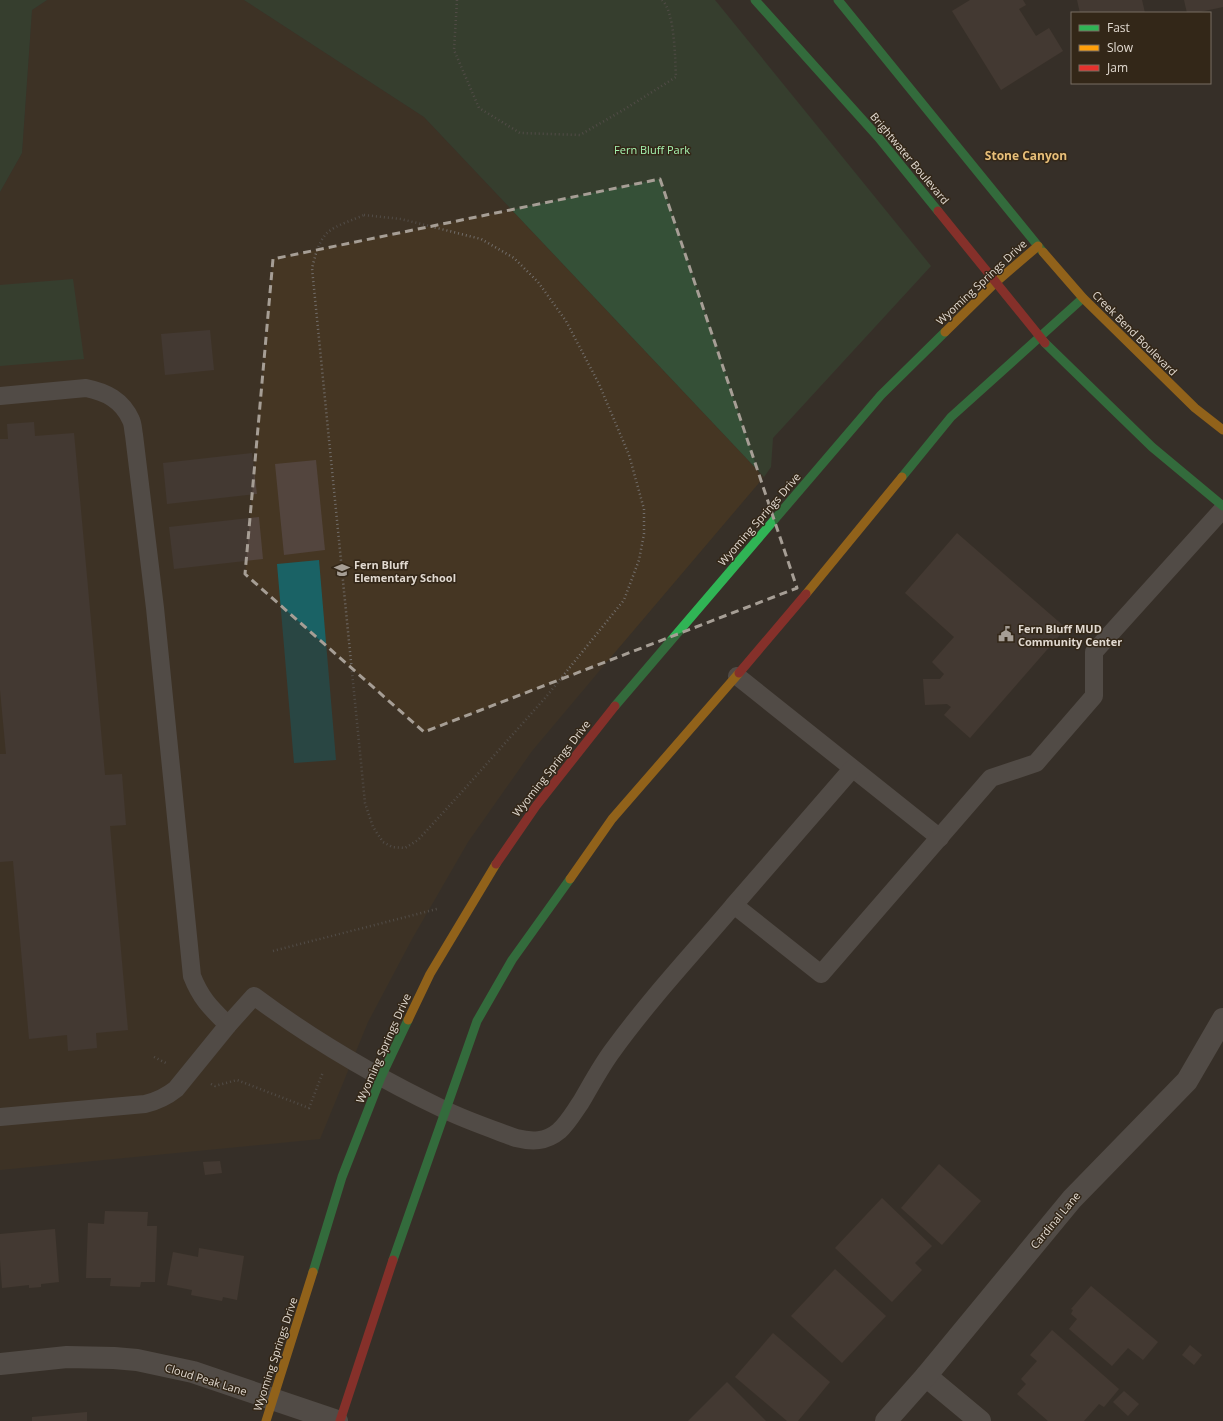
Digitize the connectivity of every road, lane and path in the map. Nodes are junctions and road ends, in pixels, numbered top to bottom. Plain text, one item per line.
1 (457, 0) edge
2 (662, 0) edge
3 (755, 0) edge
4 (844, 2) edge
5 (1038, 246) junction
6 (514, 258) joint
7 (996, 282) junction
8 (1083, 298) junction
9 (1039, 337) junction
10 (0, 396) edge
11 (1223, 430) edge
12 (1223, 507) edge
13 (737, 676) junction
14 (852, 768) junction
15 (940, 838) junction
16 (734, 905) junction
17 (438, 908) dead end
18 (273, 951) dead end
19 (1223, 1019) edge
20 (228, 1025) junction
21 (154, 1057) dead end
22 (172, 1066) dead end
23 (324, 1070) dead end
24 (380, 1077) junction
25 (209, 1084) dead end
26 (446, 1110) junction
27 (0, 1118) edge
28 (0, 1364) edge
29 (926, 1376) junction
30 (273, 1400) junction
31 (266, 1421) edge
32 (337, 1421) edge
33 (340, 1421) edge
34 (886, 1421) edge
35 (980, 1421) edge

1 - 2 path
3 - 7 street, Brightwater Boulevard
4 - 5 street
5 - 7 street, Wyoming Springs Drive
5 - 8 street, Creek Bend Boulevard
6 - 6 path
7 - 9 street, Brightwater Boulevard
7 - 24 street, Wyoming Springs Drive
8 - 9 street
8 - 11 street, Creek Bend Boulevard
9 - 12 street
9 - 13 street
10 - 20 lane
12 - 15 lane
13 - 14 lane
13 - 26 street
14 - 15 lane
14 - 16 lane
15 - 16 lane
16 - 26 lane
17 - 18 path
19 - 29 street, Cardinal Lane
20 - 24 lane
20 - 27 lane
21 - 22 path
23 - 25 path
24 - 26 lane
24 - 30 street, Wyoming Springs Drive
26 - 33 street
28 - 30 street, Cloud Peak Lane
29 - 34 street, Cardinal Lane
29 - 35 street
30 - 31 street, Wyoming Springs Drive
30 - 32 street, Cloud Peak Lane

